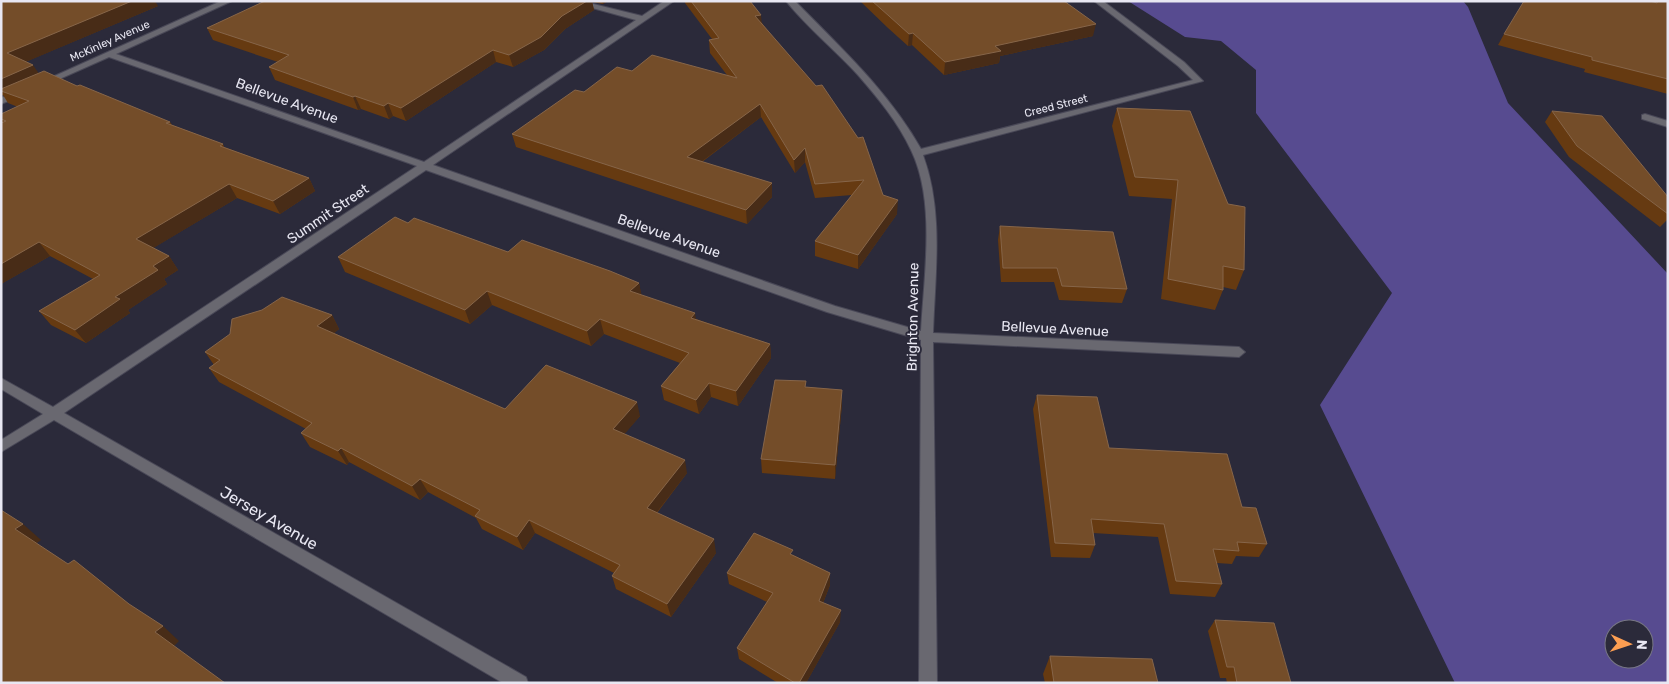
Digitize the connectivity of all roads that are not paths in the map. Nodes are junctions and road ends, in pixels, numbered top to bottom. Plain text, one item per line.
1 (228, 1) edge
2 (570, 1) edge
3 (670, 1) edge
4 (790, 1) edge
5 (1098, 1) edge
6 (642, 20) junction
7 (108, 54) junction
8 (37, 85) edge
9 (28, 89) edge
10 (1, 101) edge
11 (1645, 117) dead end
12 (1668, 124) edge
13 (918, 153) junction
14 (426, 166) junction
15 (927, 338) junction
16 (1239, 352) dead end
17 (1, 383) edge
18 (52, 413) junction
19 (1, 447) edge
20 (520, 683) edge
21 (928, 683) edge

1 - 7 street, McKinley Avenue
2 - 6 street
3 - 6 street, Summit Street
4 - 13 street, Brighton Avenue
5 - 13 street, Creed Street
6 - 14 street, Summit Street
7 - 8 street, McKinley Avenue
7 - 14 street, Bellevue Avenue
9 - 10 street
11 - 12 street
13 - 15 street, Brighton Avenue
14 - 15 street, Bellevue Avenue
14 - 18 street, Summit Street
15 - 16 street, Bellevue Avenue
15 - 21 street, Brighton Avenue
17 - 18 street, Jersey Avenue
18 - 19 street, Summit Street
18 - 20 street, Jersey Avenue

